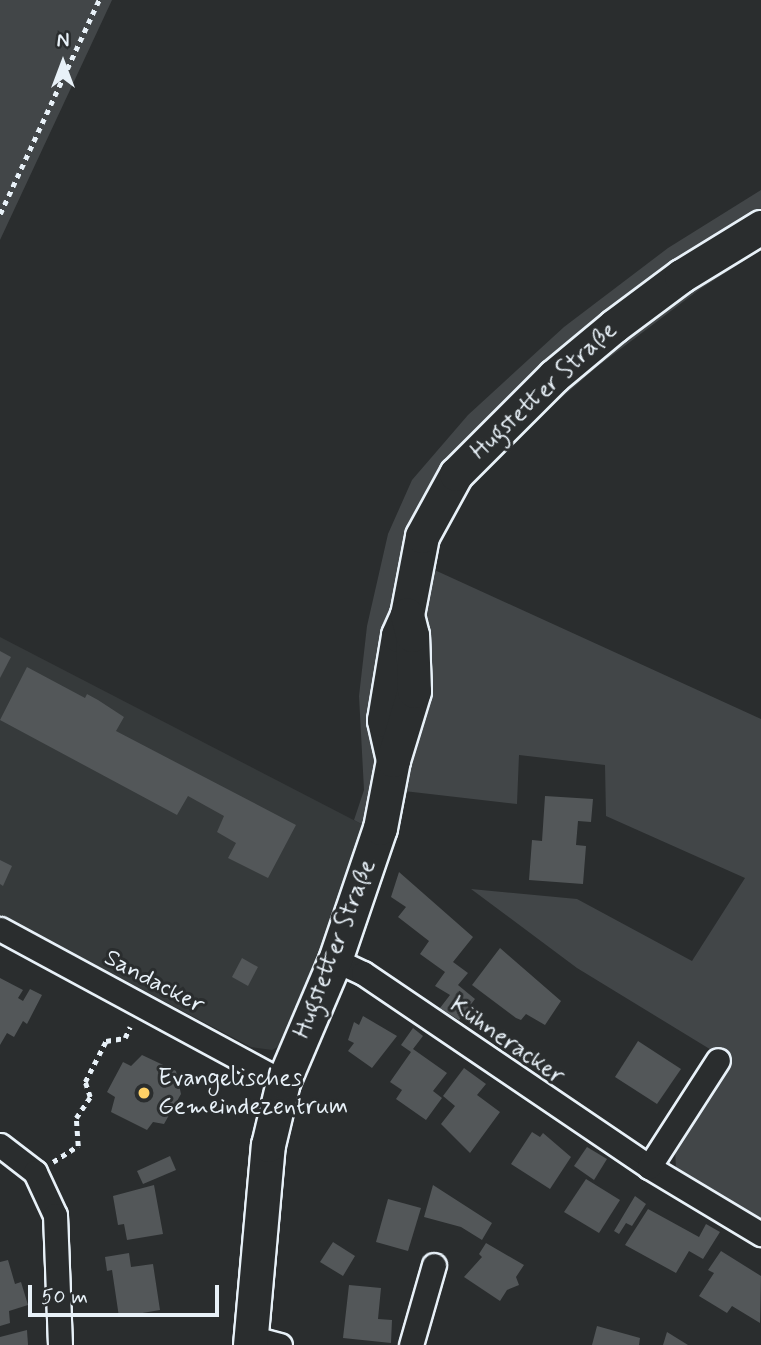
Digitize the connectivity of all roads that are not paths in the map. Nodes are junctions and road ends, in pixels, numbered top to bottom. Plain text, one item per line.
1 (761, 227) edge
2 (0, 929) edge
3 (335, 960) junction
4 (718, 1060) dead end
5 (283, 1082) junction
6 (0, 1145) edge
7 (649, 1167) junction
8 (761, 1234) edge
9 (434, 1265) dead end
10 (260, 1342) edge
11 (60, 1345) edge
12 (411, 1345) edge

1 - 3 street, Hugstetter Straße
2 - 5 street, Sandacker
3 - 5 street, Hugstetter Straße
3 - 7 street, Kühneracker
4 - 7 street
5 - 10 street, Hugstetter Straße
6 - 11 street
7 - 8 street, Kühneracker
9 - 12 street

